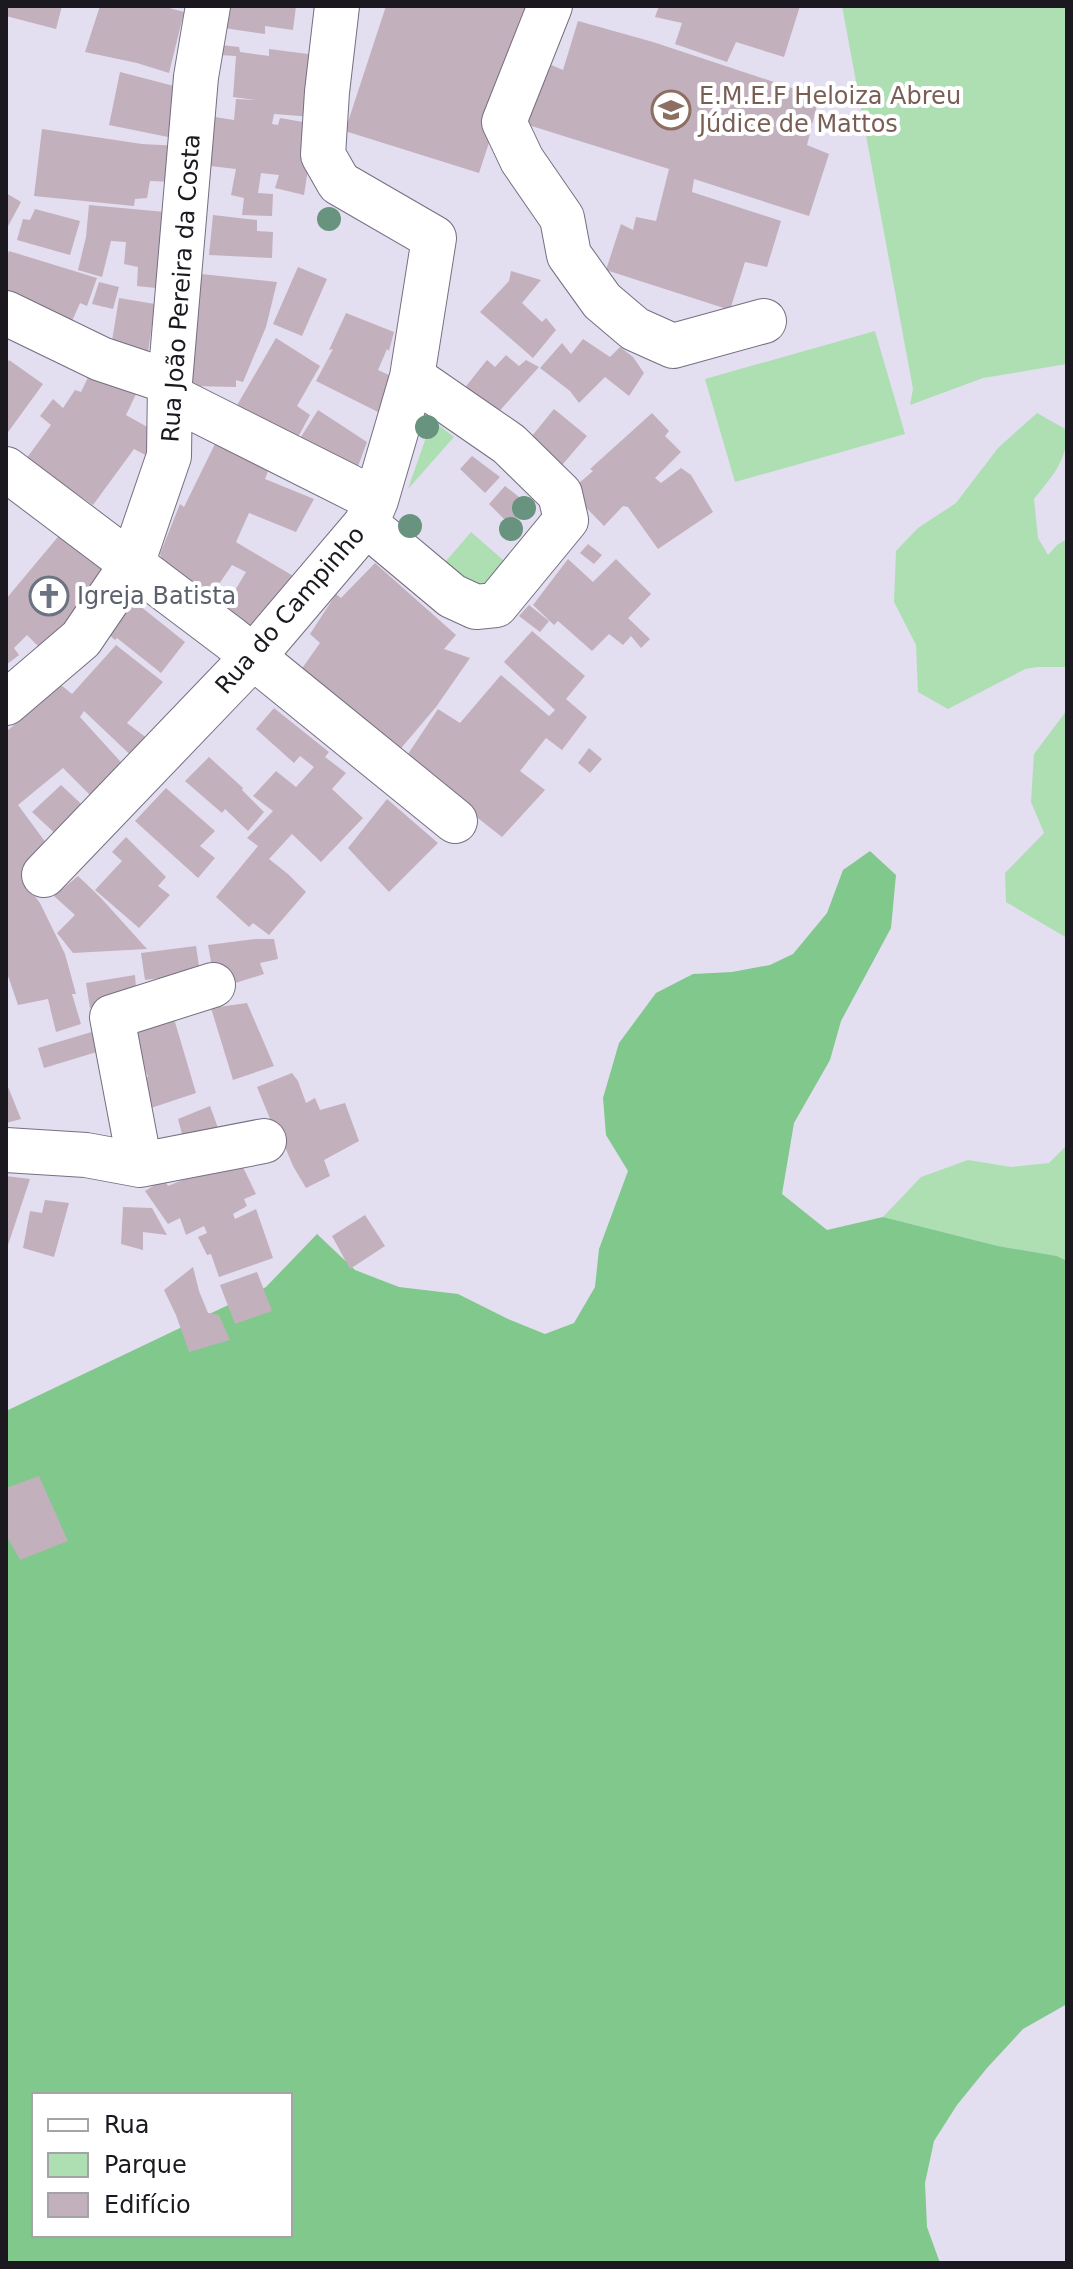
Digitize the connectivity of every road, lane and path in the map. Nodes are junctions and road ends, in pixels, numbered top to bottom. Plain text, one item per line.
1 (208, 6) edge
2 (337, 6) edge
3 (550, 6) edge
4 (6, 313) edge
5 (764, 321) dead end
6 (412, 377) junction
7 (170, 390) junction
8 (6, 469) edge
9 (371, 512) junction
10 (121, 581) junction
11 (253, 657) junction
12 (6, 703) edge
13 (455, 821) dead end
14 (44, 875) dead end
15 (213, 985) dead end
16 (264, 1141) dead end
17 (6, 1150) edge
18 (140, 1165) junction

1 - 7 street, Rua João Pereira da Costa
2 - 6 street, Rua do Campinho
3 - 5 street
4 - 7 street
6 - 9 street, Rua do Campinho
6 - 9 street
7 - 9 street
7 - 10 street, Rua João Pereira da Costa
8 - 10 street
9 - 11 street, Rua do Campinho
10 - 11 street
10 - 12 street, Rua João Pereira da Costa
11 - 13 street
11 - 14 street, Rua do Campinho
15 - 18 street
16 - 18 street
17 - 18 street

